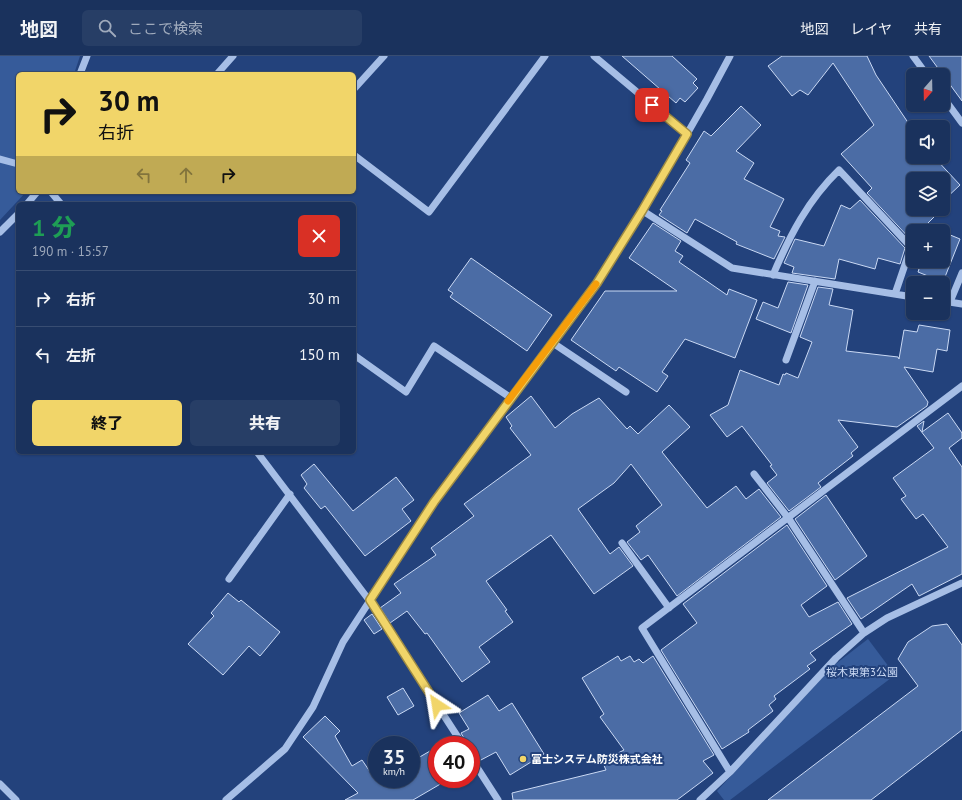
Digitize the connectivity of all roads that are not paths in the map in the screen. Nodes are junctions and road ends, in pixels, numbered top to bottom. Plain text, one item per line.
1 (88, 56) edge
2 (233, 56) edge
3 (384, 56) edge
4 (545, 56) edge
5 (594, 56) edge
6 (730, 56) edge
7 (913, 56) edge
8 (922, 68) edge
9 (81, 72) edge
10 (219, 72) edge
11 (356, 87) edge
12 (950, 107) edge
13 (962, 123) edge
14 (687, 134) junction
15 (356, 157) edge
16 (0, 159) edge
17 (16, 163) edge
18 (642, 211) junction
19 (16, 216) edge
20 (0, 232) edge
21 (962, 273) edge
22 (773, 275) junction
23 (815, 281) junction
24 (896, 294) junction
25 (950, 294) edge
26 (906, 296) edge
27 (950, 302) edge
28 (962, 304) edge
29 (553, 343) junction
30 (356, 356) edge
31 (786, 360) dead end
32 (962, 386) edge
33 (626, 392) dead end
34 (511, 398) junction
35 (259, 454) edge
36 (754, 474) dead end
37 (290, 494) junction
38 (789, 519) junction
39 (622, 543) dead end
40 (229, 579) dead end
41 (962, 583) edge
42 (370, 600) junction
43 (669, 608) junction
44 (864, 633) junction
45 (457, 736) edge
46 (480, 772) edge
47 (730, 772) junction
48 (0, 784) edge
49 (16, 800) edge
50 (226, 800) edge
51 (498, 800) edge
52 (700, 800) edge

1 - 9 street
2 - 10 street
3 - 11 street
4 - 15 street
5 - 14 street
6 - 14 street
7 - 8 street
12 - 13 street
14 - 18 street
16 - 17 street
18 - 22 street
18 - 29 street
19 - 20 street
21 - 25 street
22 - 23 street
22 - 24 street
23 - 24 street
23 - 31 street
24 - 26 street
27 - 28 street
29 - 33 street
29 - 34 street
30 - 34 street
32 - 38 street
34 - 42 street
35 - 37 street
36 - 38 street
37 - 40 street
37 - 42 street
38 - 43 street
38 - 44 street
39 - 43 street
41 - 44 street
42 - 45 street
42 - 50 street
43 - 47 street
44 - 47 street
46 - 51 street
47 - 52 street
48 - 49 street

